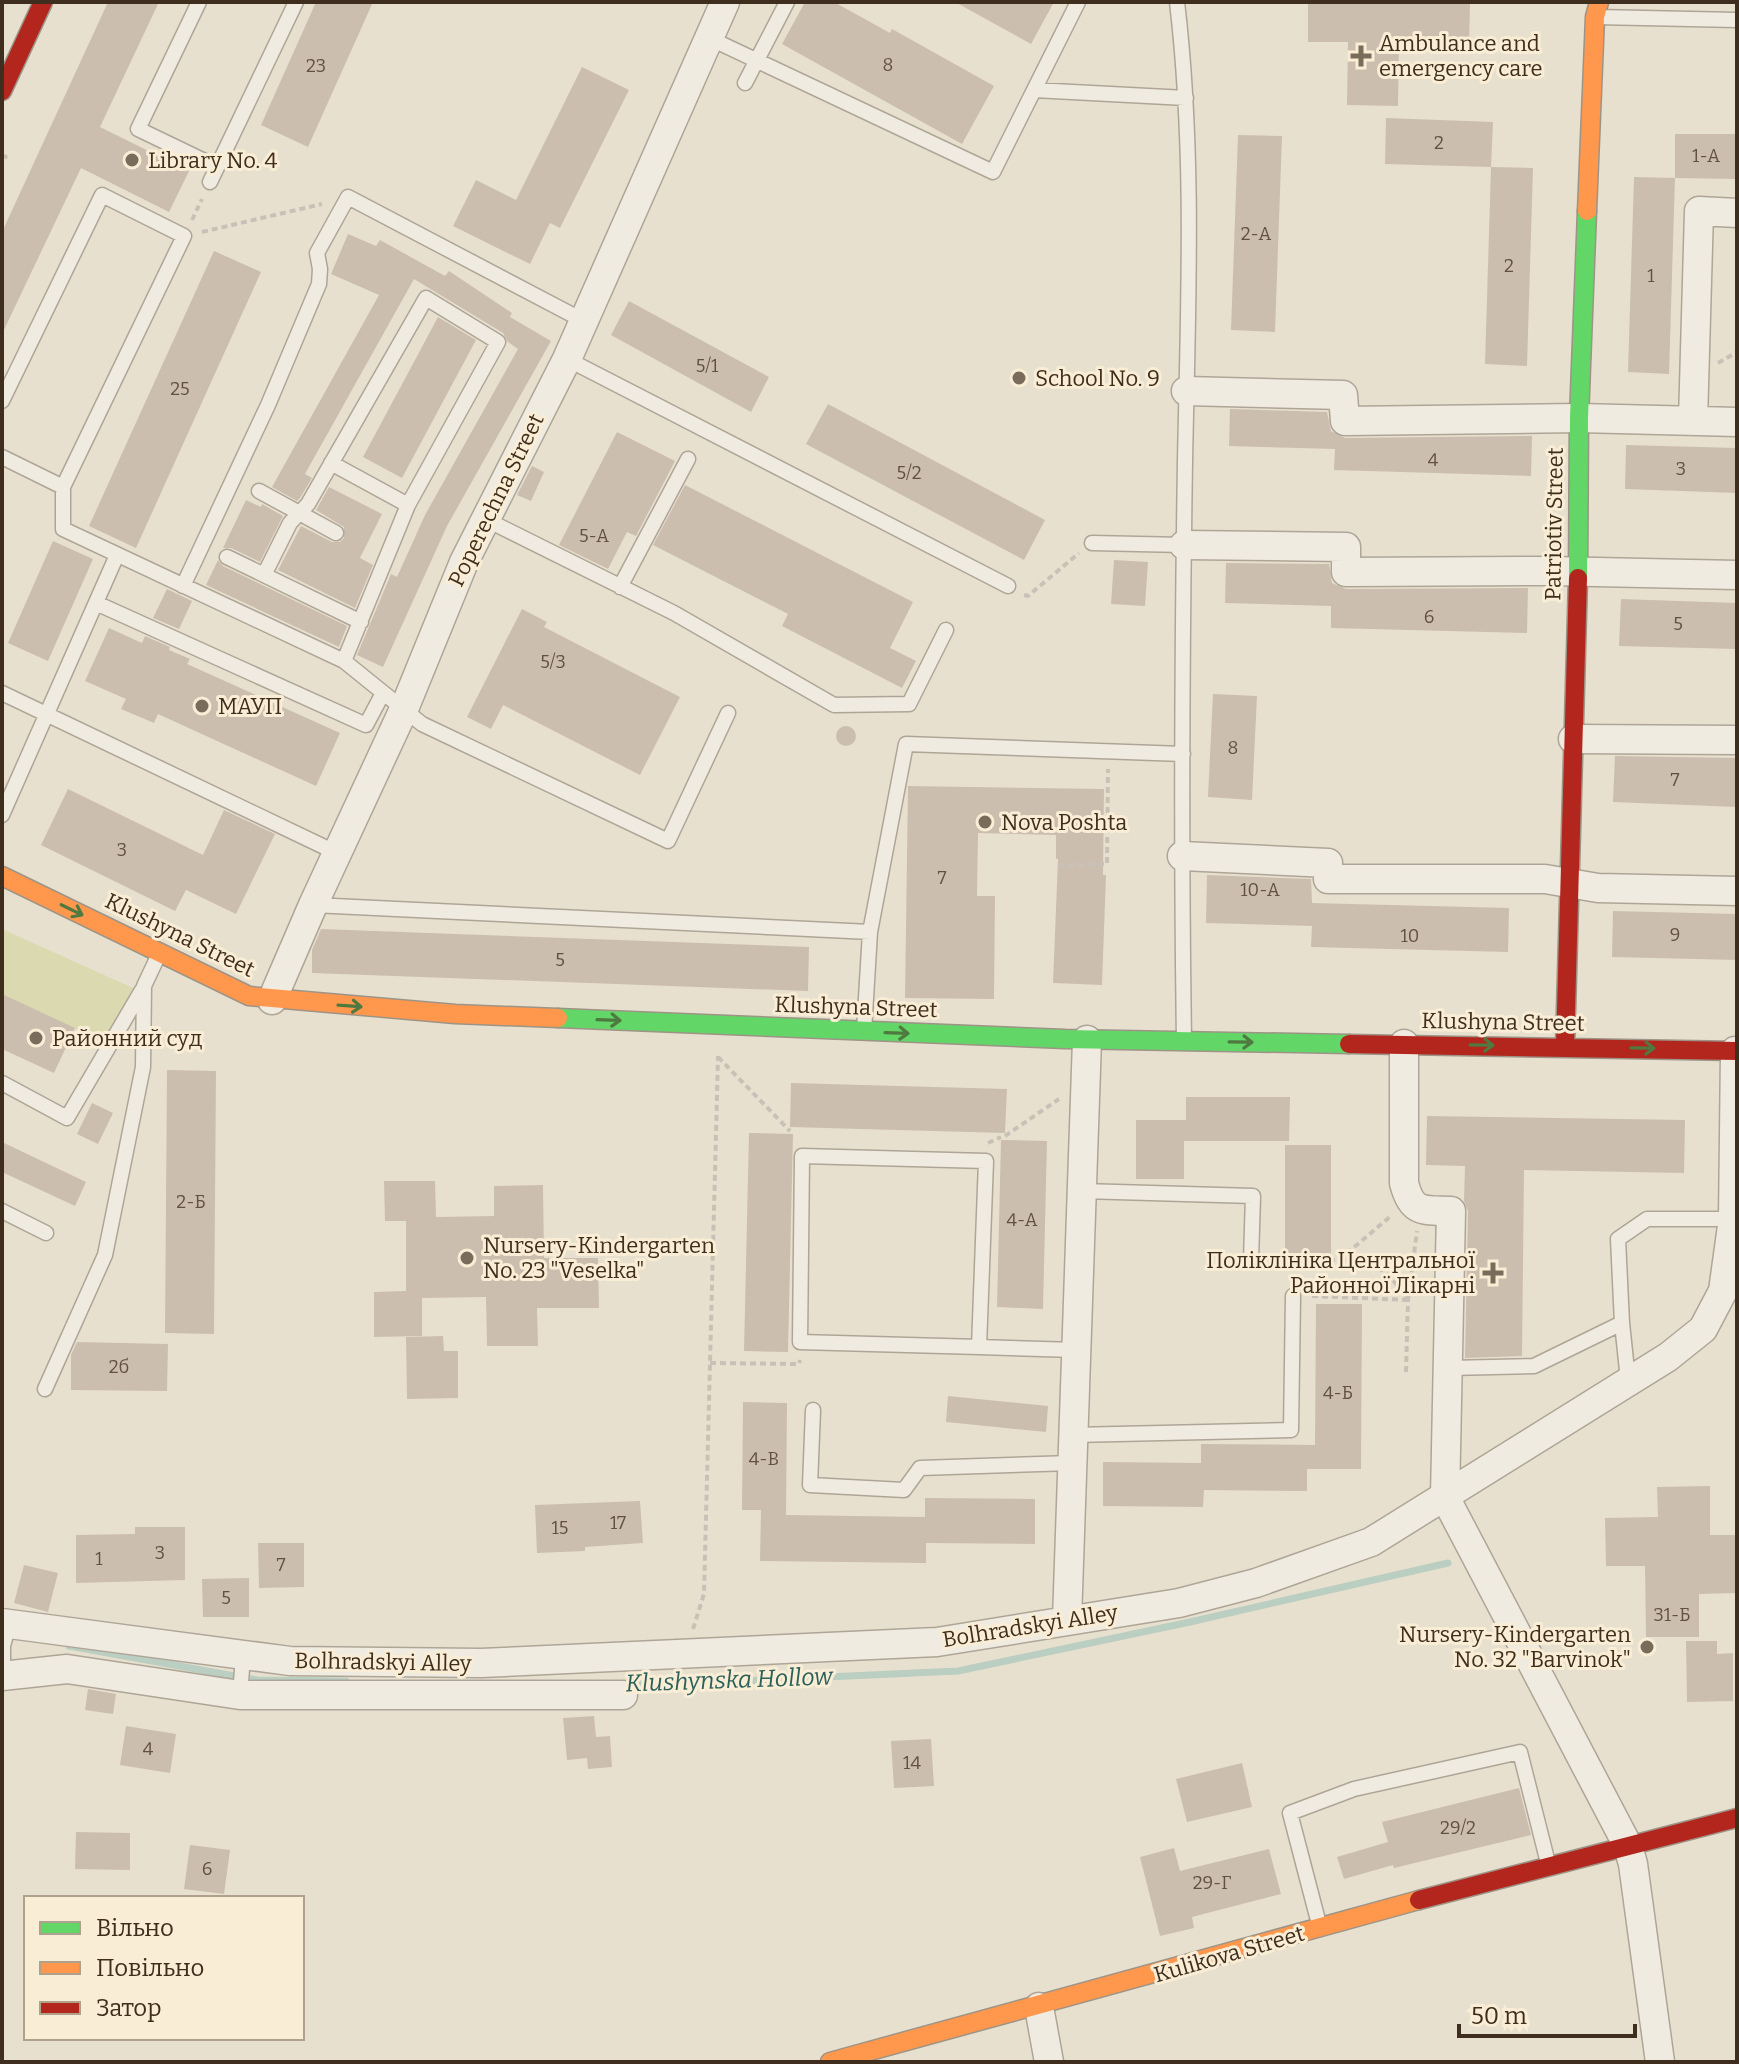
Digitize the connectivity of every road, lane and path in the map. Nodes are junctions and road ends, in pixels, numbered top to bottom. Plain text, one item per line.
1 (43, 2) edge
2 (199, 2) edge
3 (296, 2) edge
4 (725, 2) edge
5 (787, 2) edge
6 (1078, 2) edge
7 (1177, 2) edge
8 (1597, 10) edge
9 (1737, 20) edge
10 (709, 38) junction
11 (757, 61) junction
12 (745, 83) dead end
13 (1034, 90) junction
14 (2, 91) edge
15 (1186, 98) junction
16 (2, 155) edge
17 (10, 159) dead end
18 (217, 167) junction
19 (210, 182) joint
20 (348, 197) junction
21 (1737, 213) edge
22 (184, 236) junction
23 (584, 321) junction
24 (567, 359) junction
25 (1186, 391) junction
26 (2, 401) edge
27 (1579, 418) junction
28 (1693, 421) junction
29 (1737, 422) edge
30 (2, 457) edge
31 (688, 459) dead end
32 (331, 463) junction
33 (63, 487) junction
34 (259, 491) dead end
35 (408, 505) junction
36 (299, 513) junction
37 (485, 519) junction
38 (336, 533) dead end
39 (1092, 543) joint
40 (1184, 545) junction
41 (117, 555) junction
42 (227, 557) dead end
43 (1578, 572) junction
44 (264, 575) junction
45 (1737, 575) edge
46 (183, 586) junction
47 (1008, 586) joint
48 (620, 587) junction
49 (96, 603) junction
50 (361, 622) junction
51 (946, 630) dead end
52 (344, 661) junction
53 (2, 693) edge
54 (394, 701) junction
55 (728, 713) dead end
56 (47, 715) junction
57 (1573, 739) junction
58 (1737, 740) edge
59 (1108, 751) junction
60 (1183, 754) junction
61 (2, 815) edge
62 (337, 853) junction
63 (1182, 856) junction
64 (1058, 865) dead end
65 (2, 876) edge
66 (1571, 883) junction
67 (1737, 891) edge
68 (313, 905) junction
69 (870, 932) junction
70 (160, 952) junction
71 (144, 986) junction
72 (272, 1000) junction
73 (719, 1025) junction
74 (864, 1031) junction
75 (1087, 1040) junction
76 (1184, 1041) junction
77 (1404, 1044) junction
78 (1565, 1046) junction
79 (1736, 1051) edge
80 (718, 1057) junction
81 (2, 1083) edge
82 (1061, 1085) dead end
83 (790, 1131) dead end
84 (1005, 1136) dead end
85 (1082, 1191) junction
86 (1414, 1205) junction
87 (2, 1211) edge
88 (1733, 1219) junction
89 (46, 1233) dead end
90 (1251, 1260) joint
91 (1339, 1260) junction
92 (1730, 1290) edge
93 (1293, 1296) joint
94 (1408, 1300) junction
95 (1622, 1323) junction
96 (800, 1342) junction
97 (979, 1347) junction
98 (1076, 1350) junction
99 (710, 1363) junction
100 (1449, 1368) junction
101 (1406, 1372) dead end
102 (1628, 1380) junction
103 (45, 1389) dead end
104 (813, 1410) dead end
105 (1073, 1435) junction
106 (1072, 1463) junction
107 (1445, 1497) junction
108 (1067, 1620) junction
109 (5, 1631) edge
110 (70, 1649) junction
111 (685, 1653) junction
112 (2, 1676) edge
113 (242, 1677) junction
114 (404, 1680) junction
115 (480, 1680) junction
116 (623, 1695) dead end
117 (1737, 1818) edge
118 (1628, 1846) junction
119 (1548, 1865) junction
120 (1320, 1929) junction
121 (1039, 2007) junction
122 (830, 2062) edge
123 (1049, 2062) edge
124 (1660, 2062) edge

1 - 14 street
2 - 18 lane
3 - 18 lane
4 - 10 street, Poperechna Street
5 - 11 lane
6 - 13 lane
7 - 15 lane
8 - 9 lane
8 - 27 street, Patriotiv Street
10 - 11 lane
10 - 23 street, Poperechna Street
11 - 12 lane
11 - 13 lane
13 - 15 lane
15 - 25 lane
16 - 17 path
18 - 19 lane
19 - 22 path
20 - 22 path
20 - 23 lane
20 - 46 lane
21 - 28 street
22 - 26 lane
22 - 33 lane
23 - 24 street, Poperechna Street
24 - 37 street, Poperechna Street
24 - 47 lane
25 - 27 street
25 - 40 lane
27 - 28 street
27 - 43 street, Patriotiv Street
28 - 29 street
30 - 33 lane
31 - 48 lane
32 - 35 lane
32 - 35 lane
32 - 36 lane
33 - 41 lane
34 - 36 lane
35 - 50 lane
36 - 38 lane
36 - 44 lane
37 - 48 lane
37 - 54 street, Poperechna Street
39 - 40 lane
39 - 47 path
40 - 43 street
40 - 60 lane
41 - 46 lane
41 - 49 lane
42 - 44 lane
43 - 45 street
43 - 57 street, Patriotiv Street
44 - 50 lane
46 - 52 lane
48 - 51 lane
49 - 54 lane
49 - 56 lane
50 - 52 lane
52 - 54 lane
53 - 56 lane
54 - 55 lane
54 - 62 street, Poperechna Street
56 - 61 lane
56 - 62 lane
57 - 58 street
57 - 66 street, Patriotiv Street
59 - 60 lane
59 - 64 path
59 - 69 lane
60 - 63 lane
62 - 68 street, Poperechna Street
63 - 66 street
63 - 76 lane
65 -> 70 street, Klushyna Street
66 - 67 street
66 - 78 street, Patriotiv Street
68 - 69 lane
68 - 72 street, Poperechna Street
69 - 74 lane
70 - 71 lane
70 - 72 street, Klushyna Street
71 - 81 lane
71 - 103 lane
72 -> 73 street, Klushyna Street
73 - 74 street, Klushyna Street
73 - 80 path
74 -> 75 street, Klushyna Street
75 - 76 street, Klushyna Street
75 - 85 street
76 -> 77 street, Klushyna Street
77 -> 78 street, Klushyna Street
77 - 86 street
78 -> 79 street, Klushyna Street
79 - 88 street, Bolhradskyi Alley
80 - 83 path
80 - 99 path
82 - 84 path
85 - 90 lane
85 - 98 street
86 - 91 path
86 - 94 path
86 - 100 street
87 - 89 lane
88 - 92 street, Bolhradskyi Alley
88 - 95 lane
90 - 91 path
91 - 94 path
92 - 102 street, Bolhradskyi Alley
93 - 94 path
93 - 105 lane
94 - 101 path
95 - 100 lane
95 - 102 lane
96 - 97 lane
96 - 97 lane
96 - 99 path
97 - 98 lane
98 - 105 street
99 - 111 path
100 - 107 street
102 - 107 street, Bolhradskyi Alley
104 - 106 lane
105 - 106 street
106 - 108 street
107 - 108 street, Bolhradskyi Alley
107 - 118 street
108 - 111 street, Bolhradskyi Alley
109 - 110 street, Bolhradskyi Alley
109 - 112 lane
110 - 112 street, Bolhradskyi Alley
110 - 113 street, Bolhradskyi Alley
110 - 113 street, Bolhradskyi Alley
111 - 115 street, Bolhradskyi Alley
113 - 114 street, Bolhradskyi Alley
113 - 114 street, Bolhradskyi Alley
114 - 115 street, Bolhradskyi Alley
115 - 116 street, Bolhradskyi Alley
117 - 118 street, Kulikova Street
118 - 119 street, Kulikova Street
118 - 124 street
119 - 120 street, Kulikova Street
119 - 120 lane
120 - 121 street, Kulikova Street
121 - 122 street, Kulikova Street
121 - 123 street

